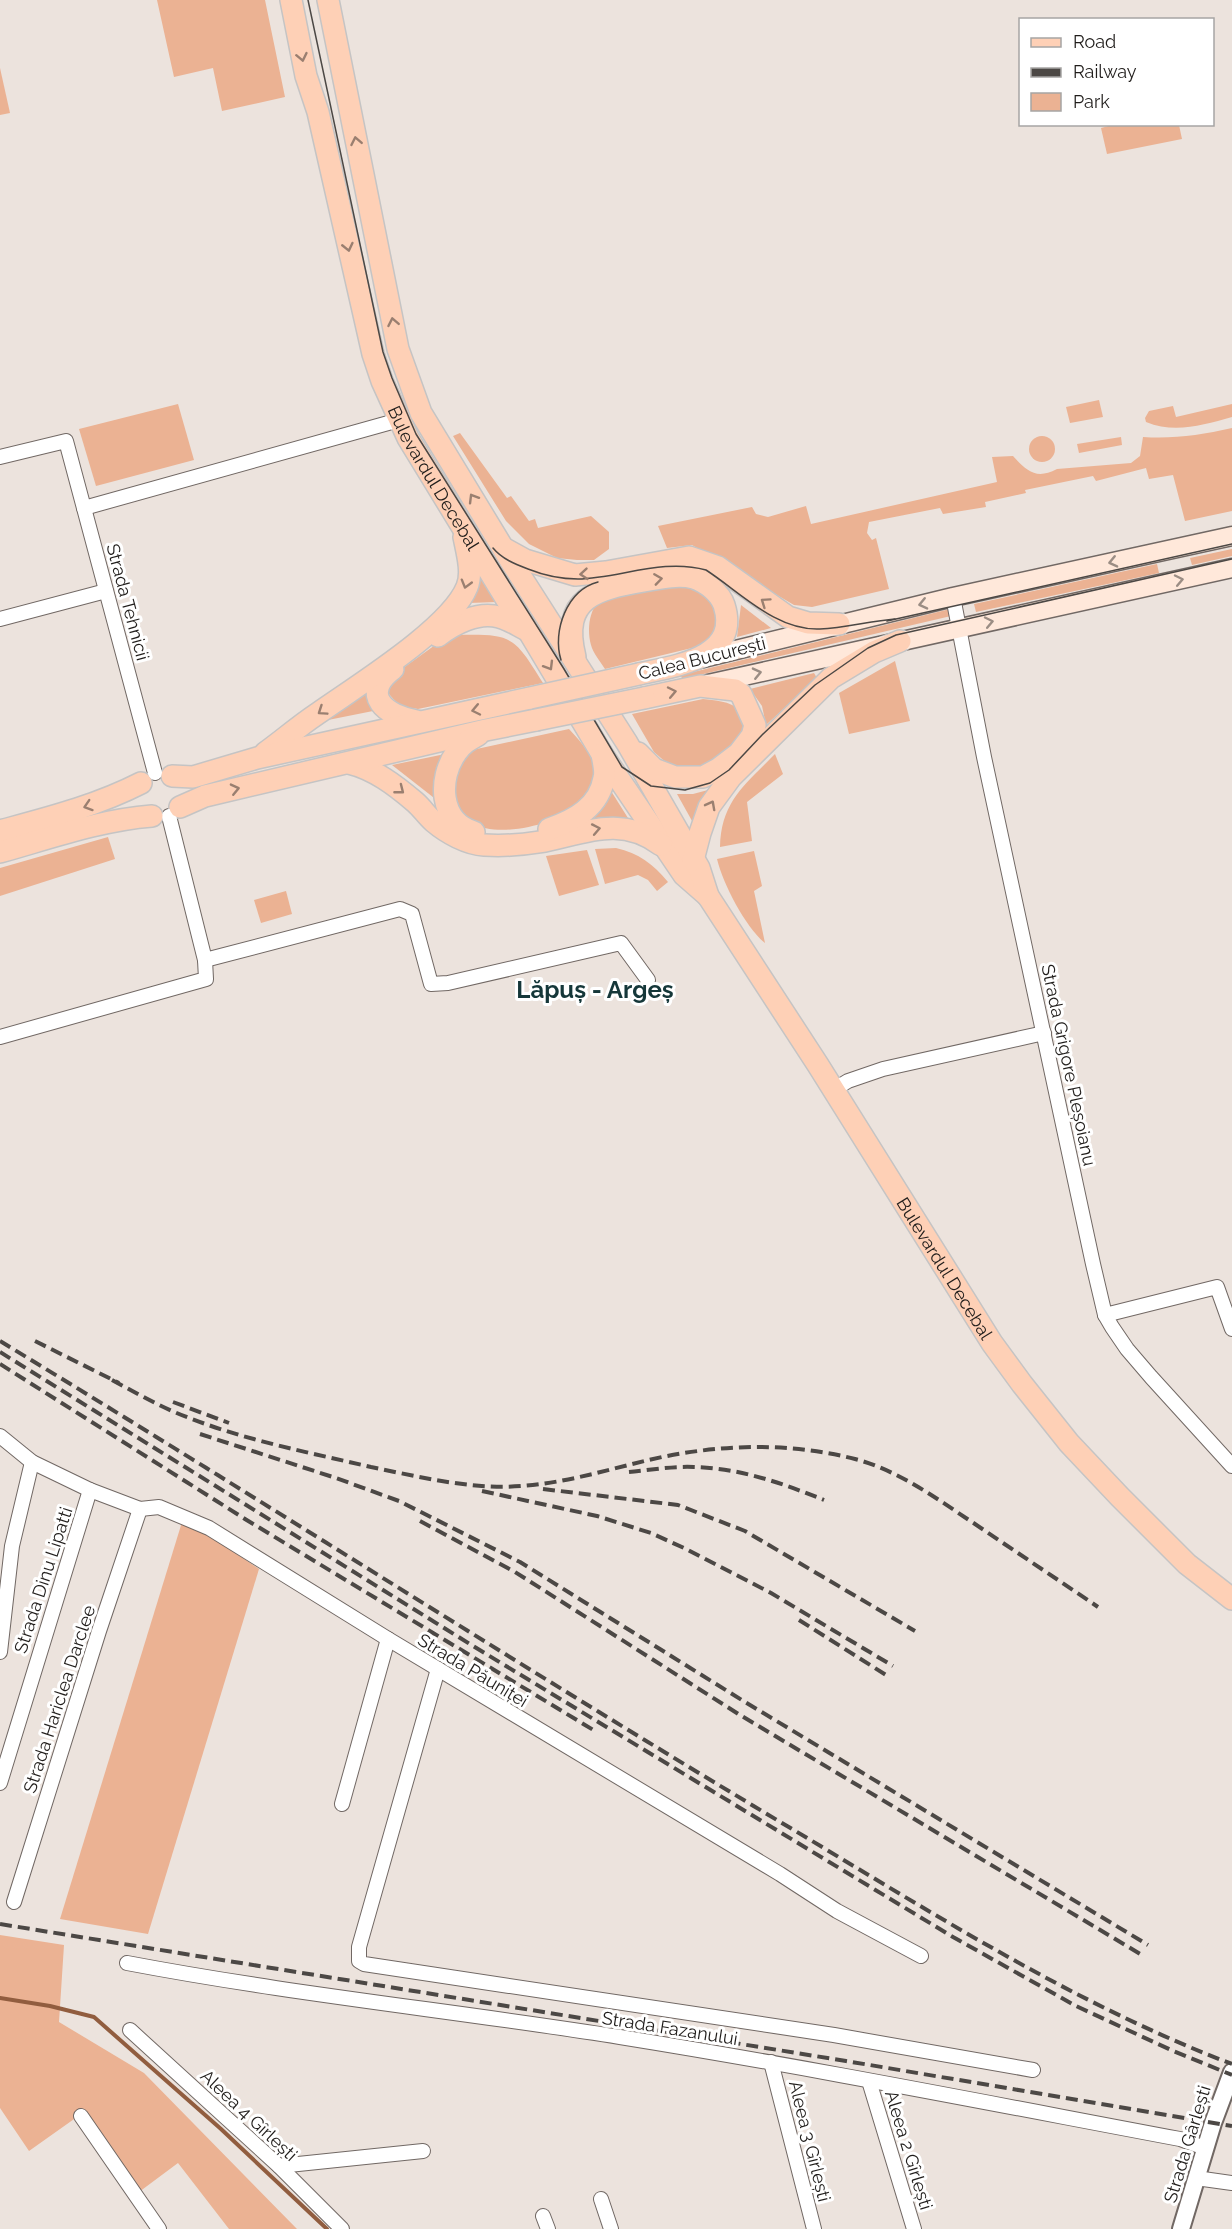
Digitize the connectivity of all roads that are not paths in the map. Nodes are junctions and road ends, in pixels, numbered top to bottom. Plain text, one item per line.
1 (291, 0) edge
2 (328, 0) edge
3 (399, 420) junction
4 (0, 457) edge
5 (84, 508) junction
6 (463, 527) junction
7 (1232, 536) edge
8 (503, 548) junction
9 (1232, 568) edge
10 (106, 591) junction
11 (953, 597) junction
12 (0, 619) edge
13 (839, 624) junction
14 (960, 628) junction
15 (528, 630) junction
16 (900, 641) junction
17 (695, 660) junction
18 (576, 661) junction
19 (700, 686) junction
20 (421, 722) junction
21 (486, 730) junction
22 (627, 742) junction
23 (602, 754) junction
24 (258, 758) junction
25 (349, 763) junction
26 (156, 777) junction
27 (167, 813) junction
28 (0, 831) edge
29 (0, 852) edge
30 (669, 852) junction
31 (693, 860) junction
32 (708, 896) junction
33 (205, 960) junction
34 (648, 980) dead end
35 (1044, 1033) junction
36 (0, 1037) edge
37 (833, 1090) junction
38 (1105, 1315) junction
39 (1232, 1329) edge
40 (0, 1436) edge
41 (32, 1462) junction
42 (1232, 1466) edge
43 (90, 1490) junction
44 (140, 1509) junction
45 (1232, 1599) edge
46 (388, 1640) junction
47 (0, 1652) edge
48 (438, 1669) junction
49 (0, 1783) edge
50 (342, 1804) dead end
51 (14, 1902) dead end
52 (921, 1956) dead end
53 (126, 1963) dead end
54 (130, 2030) dead end
55 (771, 2062) junction
56 (1033, 2070) dead end
57 (1232, 2072) edge
58 (869, 2081) junction
59 (81, 2116) dead end
60 (1205, 2148) junction
61 (423, 2151) dead end
62 (279, 2166) junction
63 (1196, 2178) junction
64 (1232, 2183) edge
65 (601, 2199) dead end
66 (159, 2229) edge
67 (342, 2229) edge
68 (610, 2229) edge
69 (814, 2229) edge
70 (914, 2229) edge
71 (1181, 2229) edge

1 -> 3 main road, Bulevardul Decebal
8 -> 2 main road, Bulevardul Decebal
3 - 5 street
3 - 6 main road, Bulevardul Decebal
4 - 5 street, Strada Tehnicii
5 - 10 street, Strada Tehnicii
6 - 15 main road, Bulevardul Decebal
6 -> 24 main road
7 -> 11 main road, Calea București
13 -> 8 main road
8 - 18 main road, Bulevardul Decebal
14 -> 9 main road, Calea București
10 - 12 street
10 - 26 street, Strada Tehnicii
11 -> 13 main road, Calea București
11 - 14 street, Strada Grigore Pleșoianu
13 - 17 main road, Calea București
14 - 16 main road, Calea București
14 - 35 street, Strada Grigore Pleșoianu
15 - 20 main road
15 -> 23 main road, Bulevardul Decebal
19 -> 16 main road, Calea București
31 -> 16 main road
18 -> 17 main road
17 -> 20 main road, Calea București, bridge
18 - 22 main road, Bulevardul Decebal
21 -> 19 main road, Calea București, bridge
19 - 22 main road
20 - 24 main road, Calea București
21 - 23 main road
21 - 25 main road, Calea București
22 - 31 main road, Bulevardul Decebal
23 - 30 main road, Bulevardul Decebal
24 - 26 main road, Calea București
27 -> 25 main road, Calea București
25 -> 30 main road
26 - 27 main road
26 - 27 main road
26 -> 28 main road, Calea București
27 - 29 main road, Calea București
27 - 33 street
30 - 32 main road, Bulevardul Decebal
31 - 32 main road, Bulevardul Decebal
32 - 37 main road, Bulevardul Decebal
33 - 34 street
33 - 36 street
35 - 37 street
35 - 38 street, Strada Grigore Pleșoianu
37 - 45 main road, Bulevardul Decebal
38 - 39 street
38 - 42 street, Strada Grigore Pleșoianu
40 - 41 street, Strada Păuniței
41 - 43 street, Strada Păuniței
41 - 47 street
43 - 44 street, Strada Păuniței
43 - 49 street, Strada Dinu Lipatti
44 - 46 street, Strada Păuniței
44 - 51 street, Strada Hariclea Darclee
46 - 48 street, Strada Păuniței
46 - 50 street
48 - 52 street, Strada Păuniței
48 - 56 street
53 - 55 street, Strada Fazanului
54 - 62 street, Aleea 4 Gîrlești
55 - 58 street, Strada Fazanului
55 - 69 street, Aleea 3 Gîrlești
57 - 60 street, Strada Gârlești
58 - 60 street, Strada Fazanului
58 - 70 street, Aleea 2 Gîrlești
59 - 66 street
60 - 63 street, Strada Gârlești
61 - 62 street
62 - 67 street, Aleea 4 Gîrlești
63 - 64 street
63 - 71 street, Strada Gârlești
65 - 68 street

